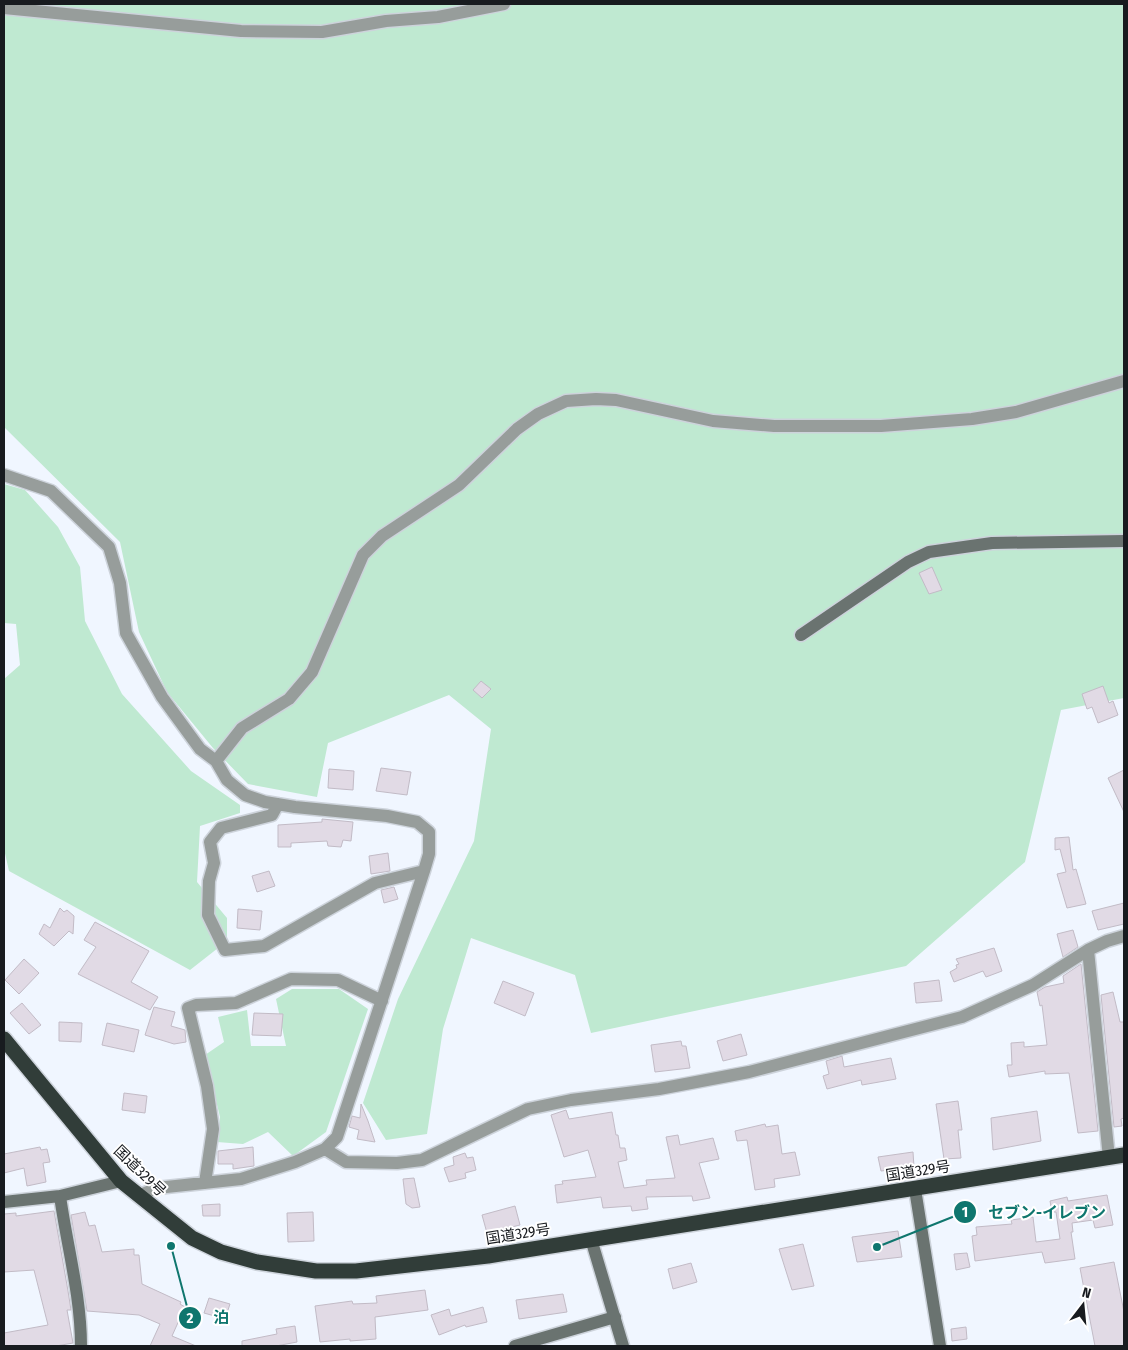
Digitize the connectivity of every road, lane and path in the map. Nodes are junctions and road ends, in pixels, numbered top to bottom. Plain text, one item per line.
1 (504, 4) edge
2 (4, 8) edge
3 (1124, 381) edge
4 (4, 475) edge
5 (1124, 541) edge
6 (801, 635) dead end
7 (216, 760) junction
8 (278, 804) junction
9 (424, 871) junction
10 (1124, 936) edge
11 (1088, 950) junction
12 (382, 1001) junction
13 (4, 1040) edge
14 (325, 1149) junction
15 (1117, 1156) edge
16 (121, 1181) junction
17 (205, 1183) junction
18 (915, 1189) junction
19 (60, 1196) junction
20 (138, 1196) junction
21 (4, 1202) edge
22 (591, 1240) junction
23 (615, 1317) junction
24 (81, 1346) edge
25 (515, 1346) edge
26 (623, 1346) edge
27 (940, 1346) edge

1 - 2 street
3 - 7 street
4 - 7 street
5 - 6 street
7 - 8 street
8 - 9 street
8 - 9 street
9 - 12 street
10 - 11 street
11 - 14 street
11 - 15 street
12 - 14 street
12 - 17 street
13 - 16 highway, 国道329号
14 - 17 street
15 - 18 highway, 国道329号
16 - 19 street
16 - 20 highway, 国道329号
17 - 20 street
18 - 22 highway, 国道329号
18 - 27 street
19 - 21 street
19 - 24 street
20 - 22 highway, 国道329号
22 - 23 street
23 - 25 street
23 - 26 street

